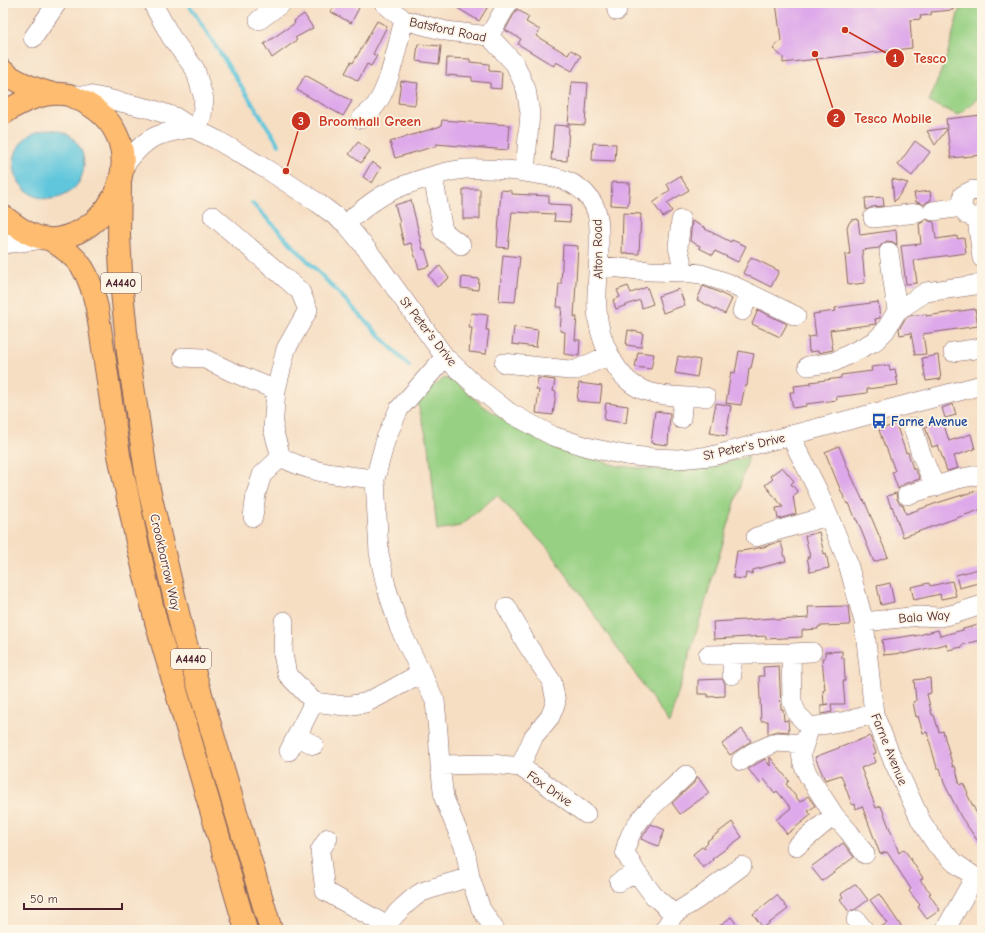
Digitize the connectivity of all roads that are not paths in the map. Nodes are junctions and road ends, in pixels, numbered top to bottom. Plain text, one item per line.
1 (154, 3) edge
2 (282, 3) edge
3 (384, 3) edge
4 (508, 3) edge
5 (55, 4) edge
6 (259, 20) dead end
7 (404, 20) junction
8 (489, 36) junction
9 (33, 38) dead end
10 (3, 71) edge
11 (61, 95) junction
12 (3, 114) edge
13 (361, 119) dead end
14 (194, 129) junction
15 (525, 172) junction
16 (121, 176) junction
17 (432, 176) junction
18 (982, 192) edge
19 (962, 207) junction
20 (3, 216) edge
21 (213, 216) dead end
22 (980, 216) edge
23 (873, 218) dead end
24 (681, 220) dead end
25 (346, 224) junction
26 (48, 239) junction
27 (3, 244) edge
28 (461, 245) dead end
29 (889, 252) dead end
30 (982, 258) edge
31 (599, 266) junction
32 (684, 272) junction
33 (982, 284) edge
34 (757, 297) junction
35 (897, 310) junction
36 (742, 311) dead end
37 (796, 316) dead end
38 (982, 348) edge
39 (953, 352) dead end
40 (610, 355) junction
41 (445, 356) junction
42 (183, 357) dead end
43 (504, 362) dead end
44 (808, 366) dead end
45 (982, 386) edge
46 (276, 390) junction
47 (683, 397) junction
48 (706, 397) dead end
49 (681, 419) dead end
50 (913, 426) dead end
51 (790, 435) junction
52 (281, 457) junction
53 (982, 474) edge
54 (375, 479) junction
55 (935, 487) junction
56 (907, 496) dead end
57 (828, 516) junction
58 (253, 517) dead end
59 (756, 537) dead end
60 (982, 605) edge
61 (507, 607) dead end
62 (284, 621) dead end
63 (864, 622) junction
64 (812, 652) dead end
65 (790, 653) junction
66 (708, 655) dead end
67 (732, 655) junction
68 (421, 673) junction
69 (732, 675) dead end
70 (314, 702) junction
71 (874, 714) junction
72 (807, 735) junction
73 (314, 745) dead end
74 (741, 761) dead end
75 (440, 765) junction
76 (520, 767) junction
77 (686, 775) dead end
78 (586, 814) dead end
79 (834, 815) junction
80 (328, 838) dead end
81 (796, 847) dead end
82 (865, 854) dead end
83 (742, 866) dead end
84 (636, 872) junction
85 (470, 877) junction
86 (979, 877) edge
87 (619, 882) dead end
88 (674, 914) junction
89 (386, 927) edge
90 (246, 930) edge
91 (271, 930) edge
92 (494, 930) edge
93 (664, 930) edge
94 (945, 930) edge

1 - 14 street
2 - 6 street
3 - 7 street, Batsford Road
4 - 8 street
5 - 9 street
7 - 8 street, Batsford Road
7 - 13 street
8 - 15 street, Batsford Road
10 - 11 highway, Crookbarrow Way
11 - 12 highway
11 - 14 street, St Peter's Drive
11 - 16 highway, Crookbarrow Way
14 - 16 street
14 - 25 street, St Peter's Drive
15 - 17 street, Alton Road
15 - 31 street, Alton Road
16 - 26 highway
16 - 91 highway, Crookbarrow Way / A4440
17 - 25 street, Alton Road
17 - 28 street
18 - 19 street
19 - 22 street
19 - 23 street
20 - 26 highway, Crookbarrow Way
21 - 46 street
22 - 30 street
24 - 32 street
25 - 41 street, St Peter's Drive
26 - 27 street
26 - 90 highway, Crookbarrow Way / A4440
29 - 35 street
31 - 32 street
31 - 40 street, Alton Road
32 - 34 street
33 - 35 street
34 - 36 street
34 - 37 street
35 - 44 street
38 - 39 street
40 - 43 street
40 - 47 street, Alton Road
41 - 51 street, St Peter's Drive
41 - 54 street
42 - 46 street
45 - 51 street, St Peter's Drive
46 - 52 street
47 - 48 street, Alton Road
47 - 49 street
50 - 55 street
51 - 57 street, Farne Avenue
52 - 54 street
52 - 58 street
53 - 55 street
54 - 68 street
55 - 56 street
57 - 59 street
57 - 63 street, Farne Avenue
60 - 63 street, Bala Way
61 - 76 street
62 - 70 street
63 - 71 street, Farne Avenue
64 - 65 street
65 - 67 street
65 - 72 street
66 - 67 street
67 - 69 street
68 - 70 street
68 - 75 street
70 - 73 street
71 - 72 street
71 - 86 street, Farne Avenue
72 - 74 street
72 - 79 street
75 - 76 street, Fox Drive
75 - 85 street
76 - 78 street, Fox Drive
77 - 84 street
79 - 81 street
79 - 82 street
80 - 89 street
83 - 88 street
84 - 87 street
84 - 88 street
85 - 89 street
85 - 92 street
86 - 94 street
88 - 93 street

